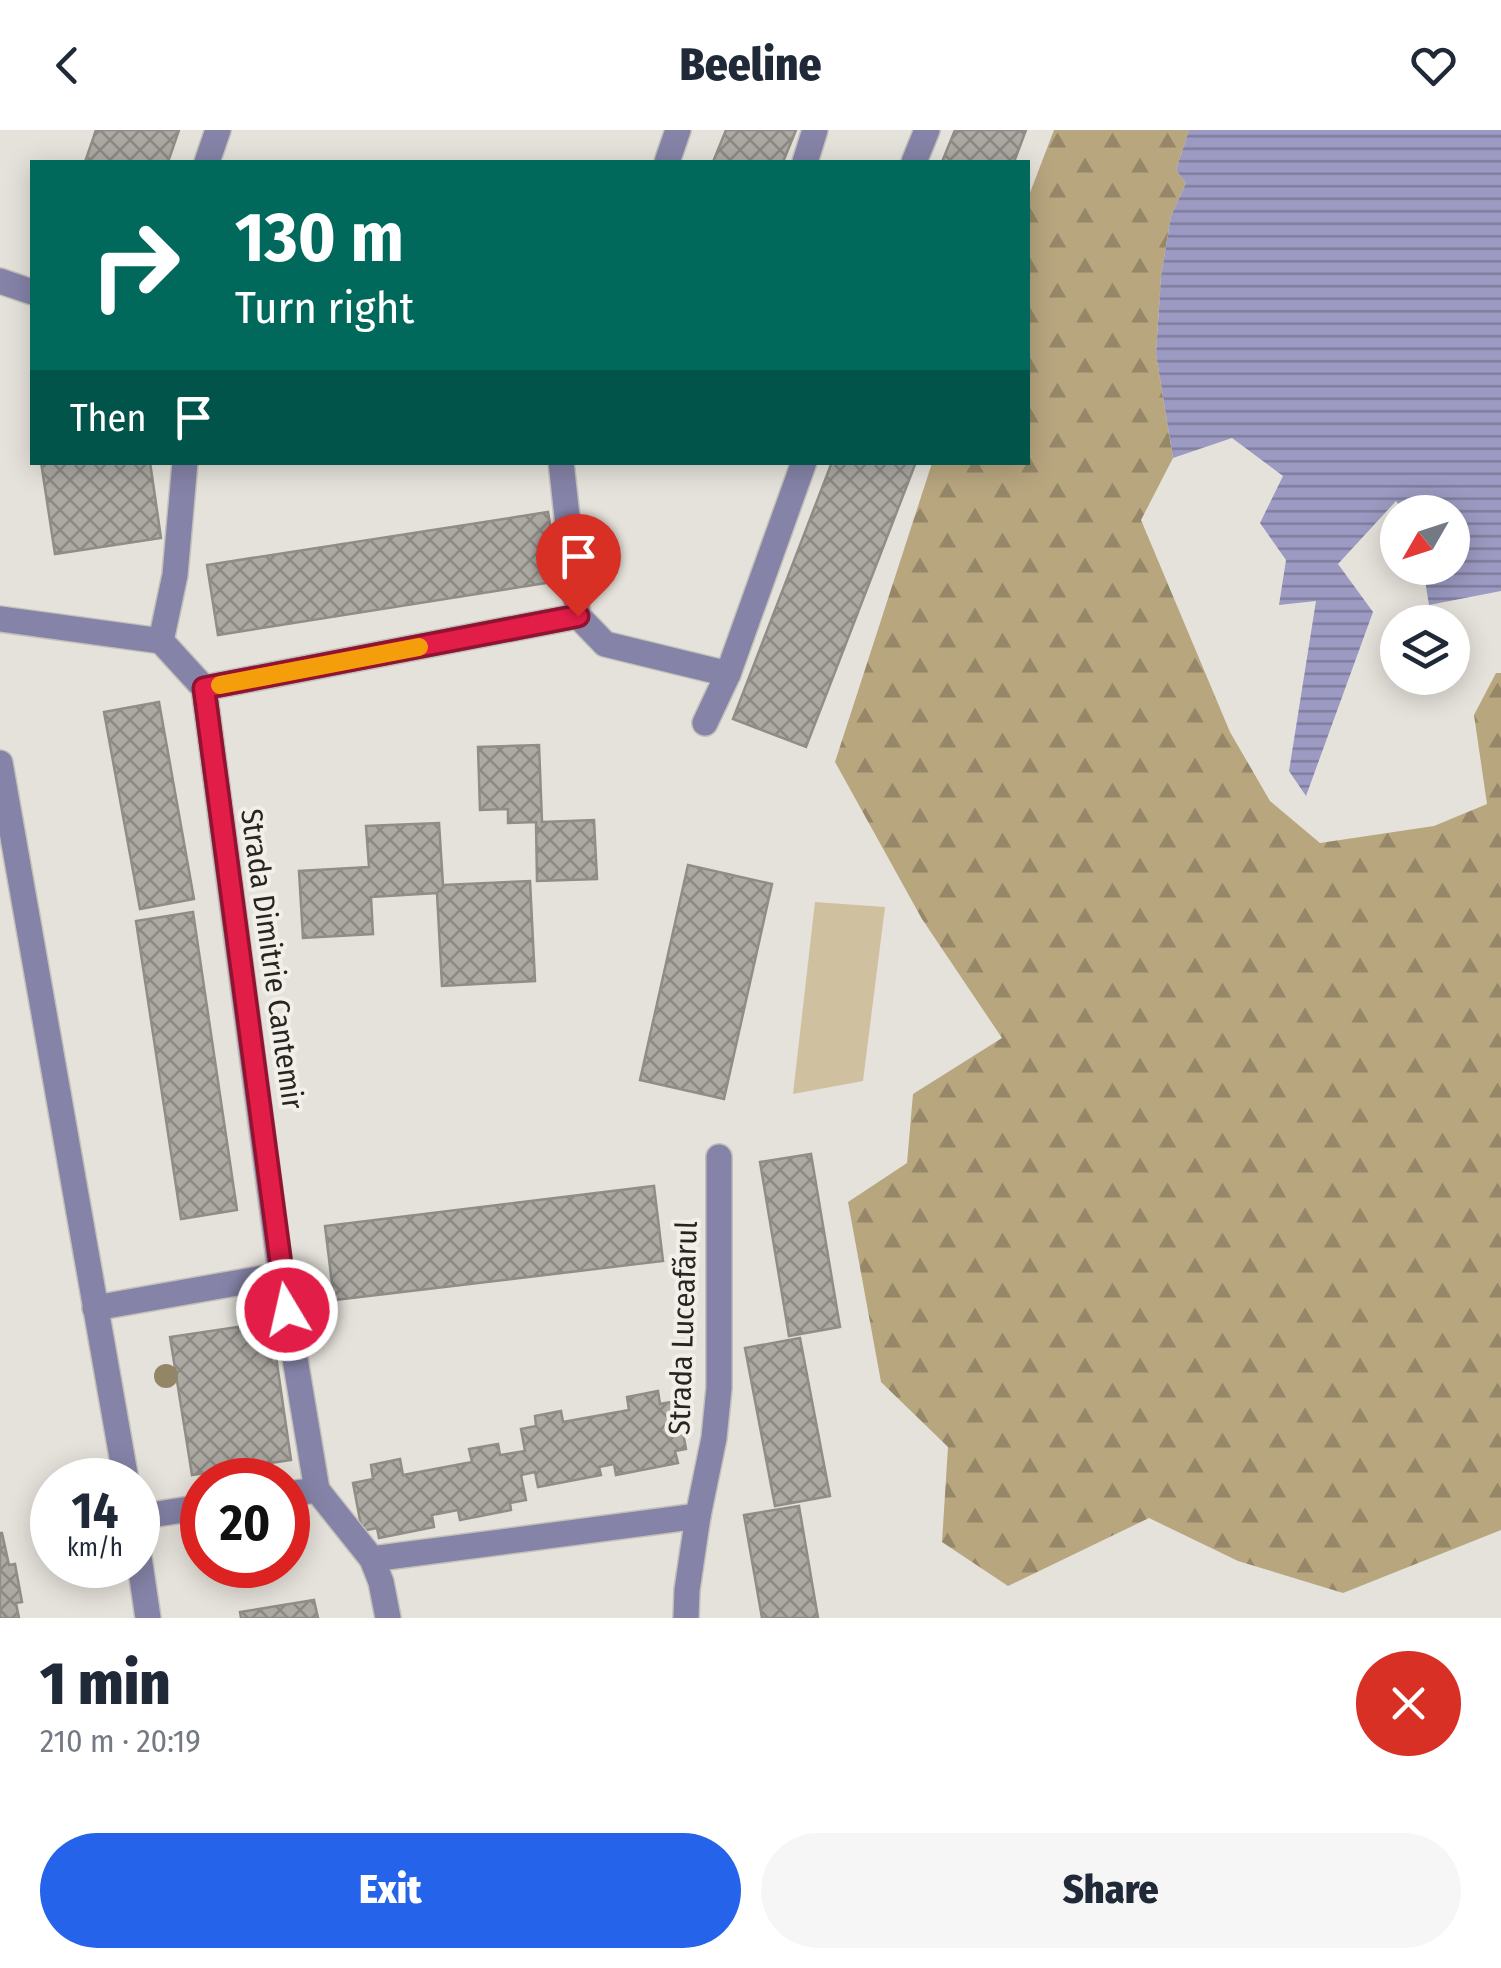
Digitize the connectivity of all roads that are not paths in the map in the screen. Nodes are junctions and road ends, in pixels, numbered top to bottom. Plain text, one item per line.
1 (218, 130) edge
2 (678, 130) edge
3 (814, 130) edge
4 (927, 130) edge
5 (208, 160) edge
6 (668, 160) edge
7 (806, 160) edge
8 (915, 160) edge
9 (0, 281) edge
10 (30, 291) edge
11 (185, 465) edge
12 (561, 465) edge
13 (803, 465) edge
14 (578, 616) junction
15 (0, 619) edge
16 (161, 641) junction
17 (728, 674) junction
18 (204, 688) junction
19 (705, 723) dead end
20 (0, 763) edge
21 (719, 1158) dead end
22 (282, 1274) junction
23 (95, 1308) junction
24 (122, 1458) edge
25 (317, 1490) junction
26 (310, 1491) edge
27 (698, 1516) junction
28 (372, 1558) junction
29 (144, 1588) edge
30 (148, 1618) edge
31 (388, 1618) edge
32 (686, 1618) edge

1 - 5 street
2 - 6 street
3 - 7 street
4 - 8 street
9 - 10 street
11 - 16 street
12 - 14 street
13 - 17 street
14 - 17 street
14 - 18 street
15 - 16 street
16 - 18 street
17 - 19 street
18 - 22 street, Strada Dimitrie Cantemir
20 - 23 street
21 - 27 street, Strada Luceafărul
22 - 23 street
22 - 25 street, Strada Dimitrie Cantemir
23 - 24 street
25 - 26 street
25 - 28 street
27 - 28 street
27 - 32 street, Strada Luceafărul
28 - 31 street
29 - 30 street

